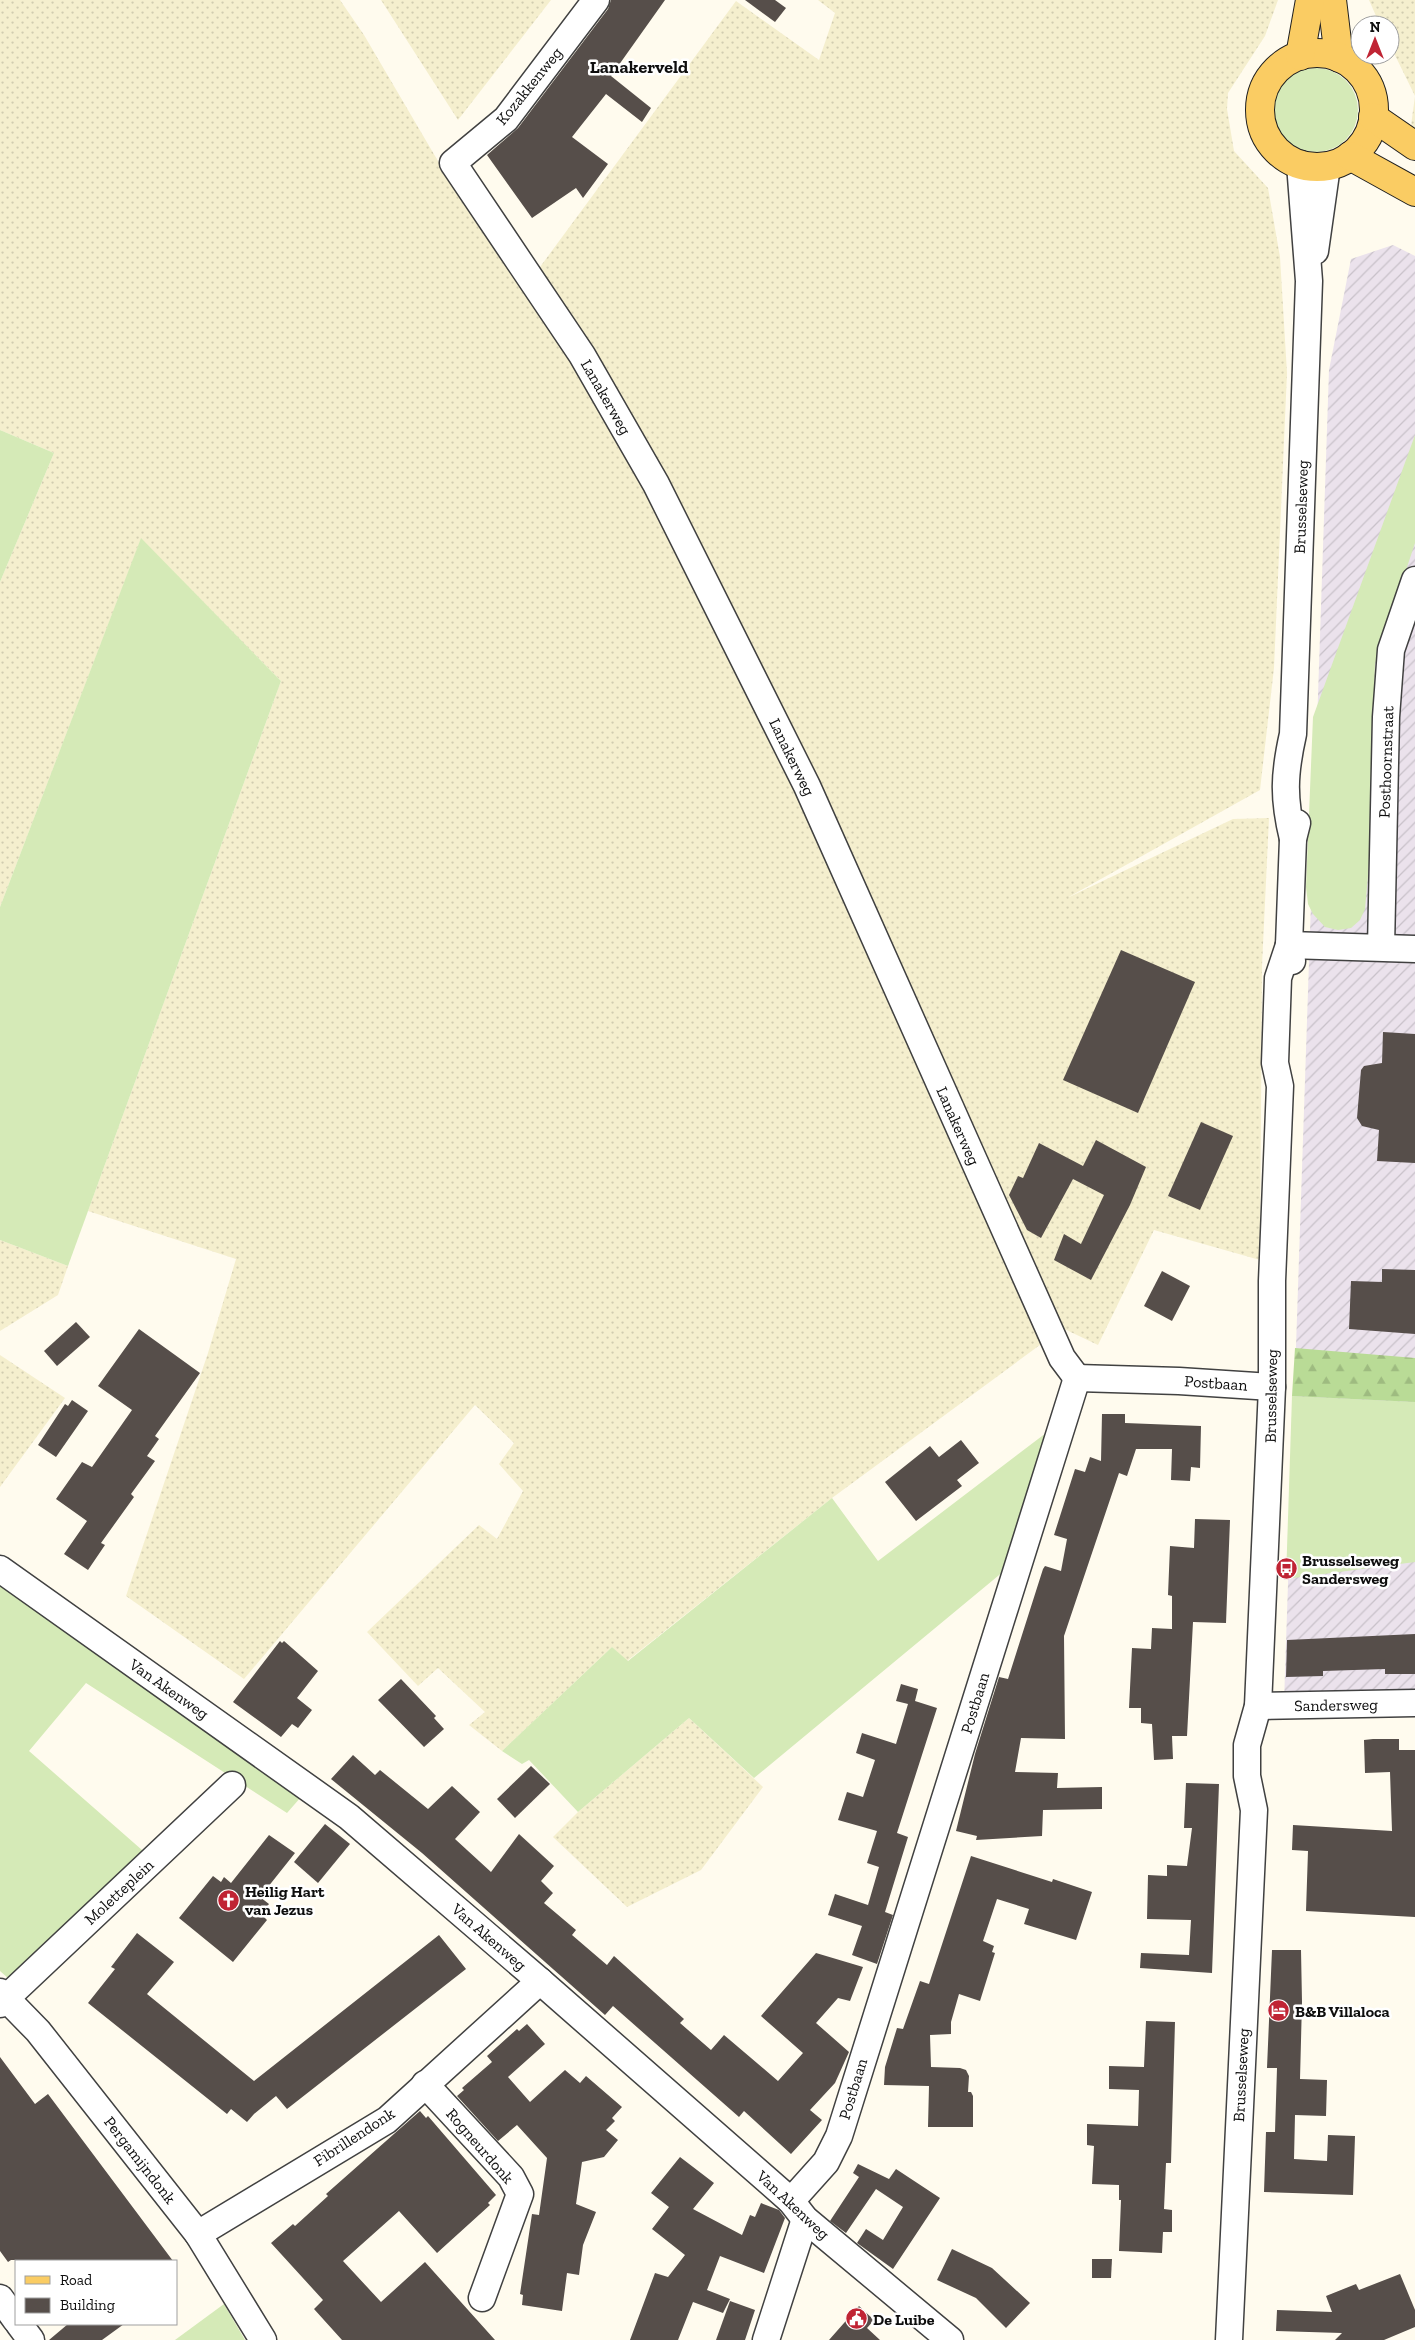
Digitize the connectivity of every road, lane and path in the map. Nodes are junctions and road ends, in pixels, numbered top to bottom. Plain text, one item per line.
1 (596, 0) edge
2 (1310, 0) edge
3 (1332, 0) edge
4 (1300, 56) junction
5 (1339, 58) junction
6 (1373, 117) junction
7 (1415, 146) edge
8 (1339, 161) junction
9 (453, 163) joint
10 (1300, 164) junction
11 (1415, 192) edge
12 (1308, 281) junction
13 (1415, 580) edge
14 (1288, 945) junction
15 (1381, 947) junction
16 (1415, 949) edge
17 (1077, 1378) junction
18 (1272, 1387) junction
19 (0, 1568) edge
20 (1415, 1703) edge
21 (1258, 1706) junction
22 (232, 1785) dead end
23 (540, 1981) junction
24 (2, 1998) edge
25 (425, 2084) junction
26 (798, 2210) junction
27 (198, 2234) junction
28 (0, 2298) edge
29 (482, 2298) dead end
30 (15, 2319) edge
31 (20, 2325) edge
32 (31, 2340) edge
33 (263, 2340) edge
34 (766, 2340) edge
35 (950, 2340) edge
36 (1229, 2340) edge

1 - 9 street, Kozakkenweg
2 - 4 main road
3 - 5 main road
4 - 5 main road
4 - 10 main road
5 - 6 main road
6 - 7 main road
6 - 8 main road
8 - 10 main road
8 - 11 main road
8 - 12 street, Brusselseweg
9 - 17 street, Lanakerweg
10 - 12 street, Brusselseweg
12 - 14 street, Brusselseweg
13 - 15 street, Posthoornstraat
14 - 15 street
14 - 18 street, Brusselseweg
15 - 16 street
17 - 18 street, Postbaan
17 - 26 street, Postbaan
18 - 21 street, Brusselseweg
19 - 23 street, Van Akenweg
20 - 21 street, Sandersweg
21 - 36 street, Brusselseweg
22 - 24 street, Moletteplein
23 - 25 street, Fibrillendonk
23 - 26 street, Van Akenweg
24 - 27 street, Pergamijndonk
25 - 27 street, Fibrillendonk
25 - 29 street, Rogneurdonk
26 - 34 street, Postbaan
26 - 35 street, Van Akenweg
27 - 33 street, Pergamijndonk
28 - 30 street
31 - 32 street

